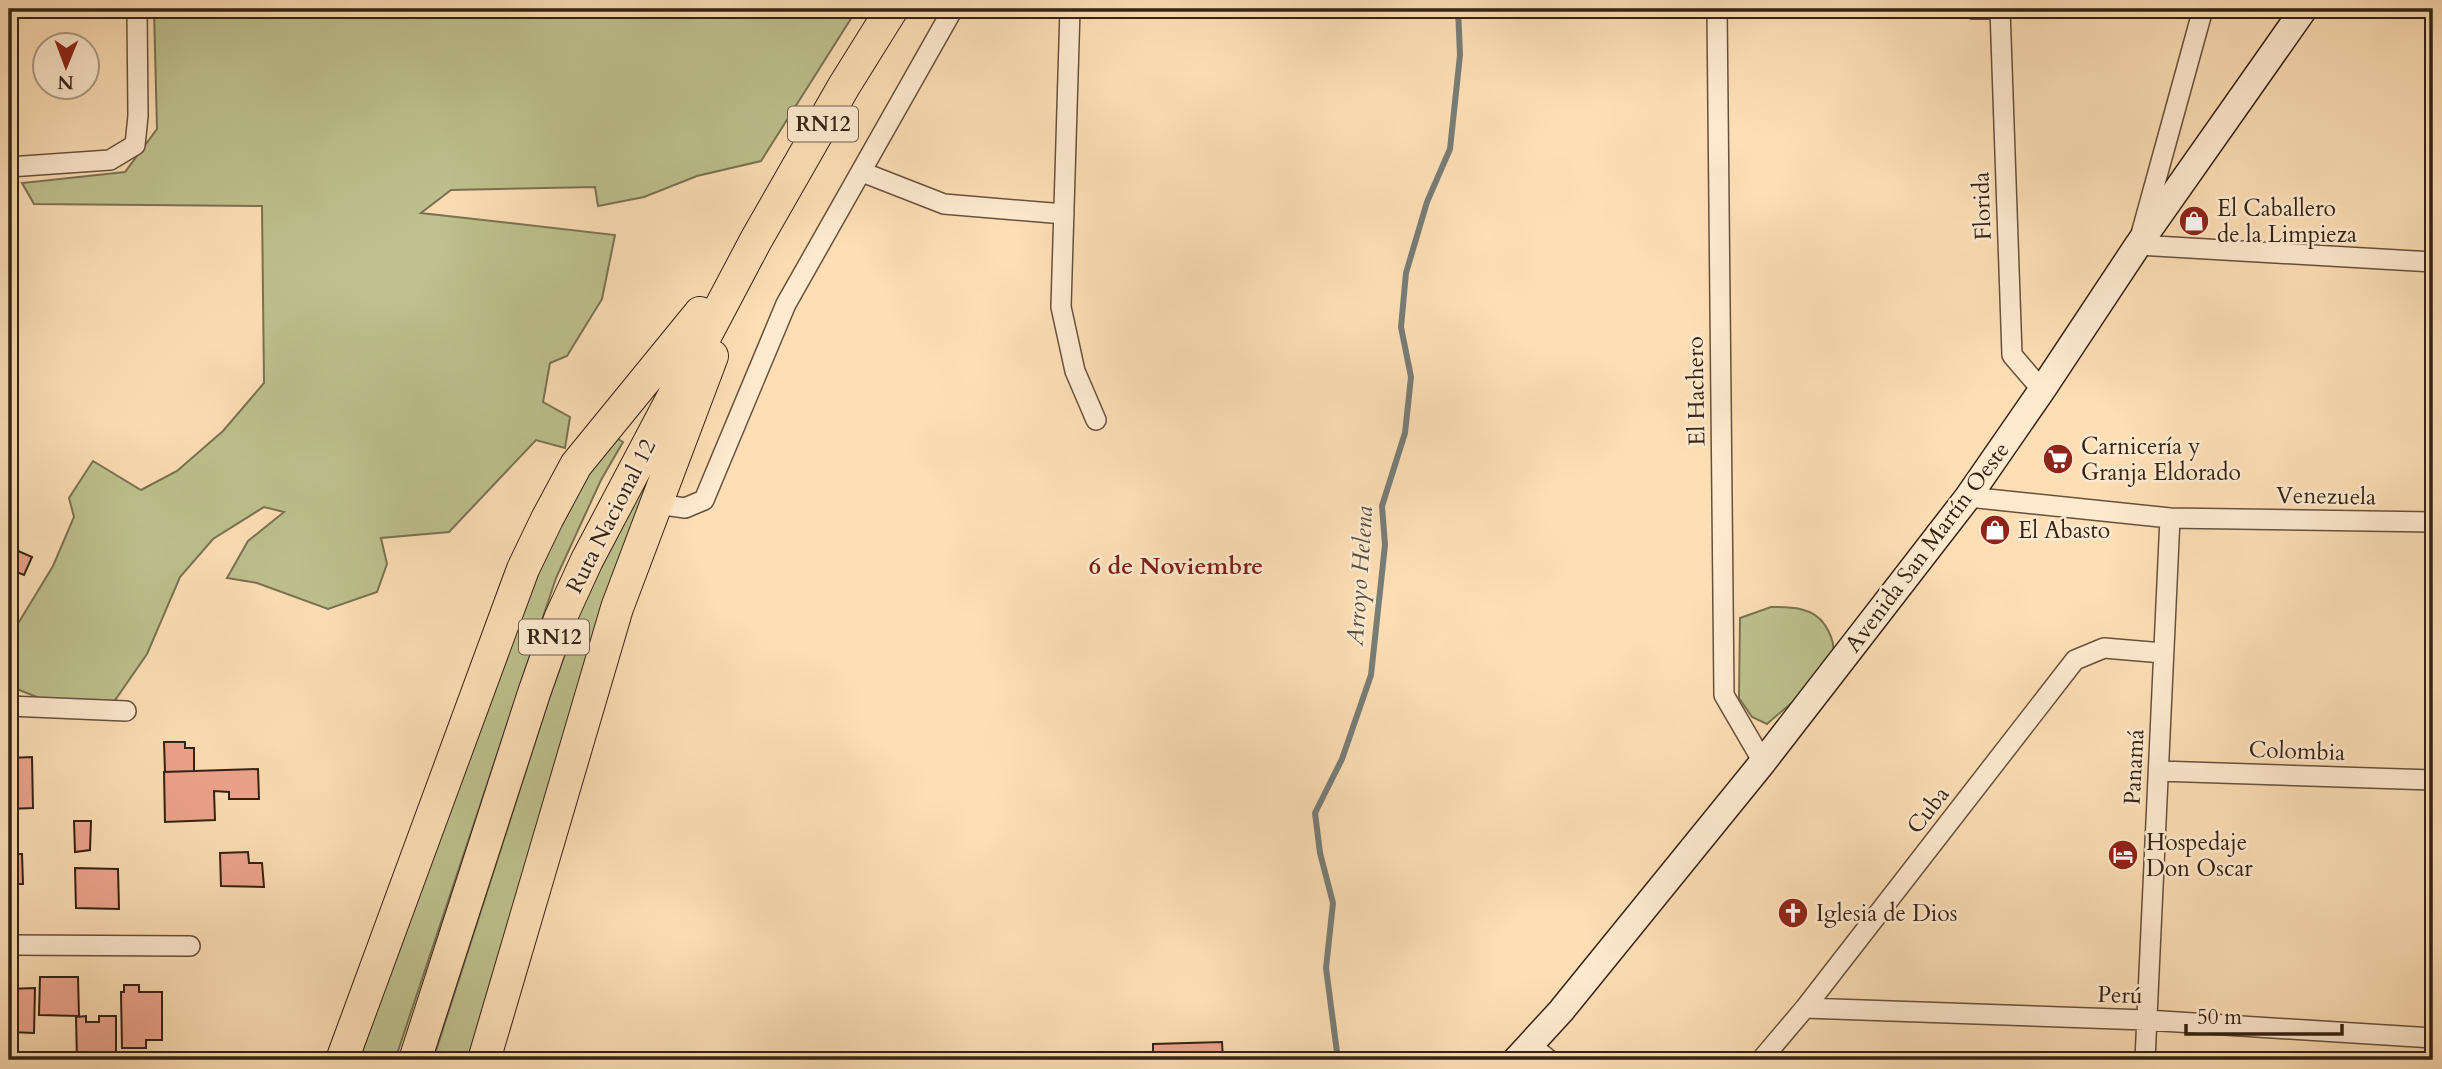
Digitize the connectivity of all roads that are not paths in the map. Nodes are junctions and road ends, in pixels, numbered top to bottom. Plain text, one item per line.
1 (137, 9) edge
2 (892, 9) edge
3 (953, 9) edge
4 (1070, 9) edge
5 (1717, 9) edge
6 (1973, 9) edge
7 (2000, 9) edge
8 (2203, 9) edge
9 (2304, 9) edge
10 (9, 167) edge
11 (862, 172) junction
12 (1064, 214) junction
13 (756, 240) junction
14 (2138, 245) junction
15 (2433, 262) edge
16 (2042, 390) junction
17 (1096, 420) dead end
18 (1968, 497) junction
19 (657, 504) junction
20 (2170, 518) junction
21 (2433, 522) edge
22 (2163, 653) junction
23 (9, 706) edge
24 (126, 710) dead end
25 (1763, 762) junction
26 (2159, 771) junction
27 (2433, 780) edge
28 (9, 945) edge
29 (191, 946) dead end
30 (1805, 1008) junction
31 (2146, 1020) junction
32 (2433, 1038) edge
33 (1532, 1055) edge
34 (342, 1060) edge
35 (415, 1060) edge
36 (484, 1060) edge
37 (1761, 1060) edge
38 (2145, 1060) edge

1 - 10 street
2 - 13 highway, Ruta Nacional 12 / RN12
3 - 11 street
4 - 12 street
5 - 25 street, El Hachero
6 - 7 street
7 - 16 street, Florida
8 - 14 street
9 - 14 main road, Avenida San Martín Oeste
11 - 12 street
11 - 19 street
12 - 17 street
13 - 19 highway
13 - 34 highway
13 - 35 highway, Ruta Nacional 12 / RN12
14 - 15 street
14 - 16 main road, Avenida San Martín Oeste
16 - 18 main road, Avenida San Martín Oeste
18 - 20 street, Venezuela
18 - 25 main road, Avenida San Martín Oeste
19 - 36 highway
20 - 21 street, Venezuela
20 - 22 street, Panamá
22 - 26 street, Panamá
22 - 30 street, Cuba
23 - 24 street
25 - 33 main road, Avenida San Martín Oeste
26 - 27 street, Colombia
26 - 31 street, Panamá
28 - 29 street
30 - 31 street, Perú
30 - 37 street, Cuba
31 - 32 street, Perú
31 - 38 street, Panamá

